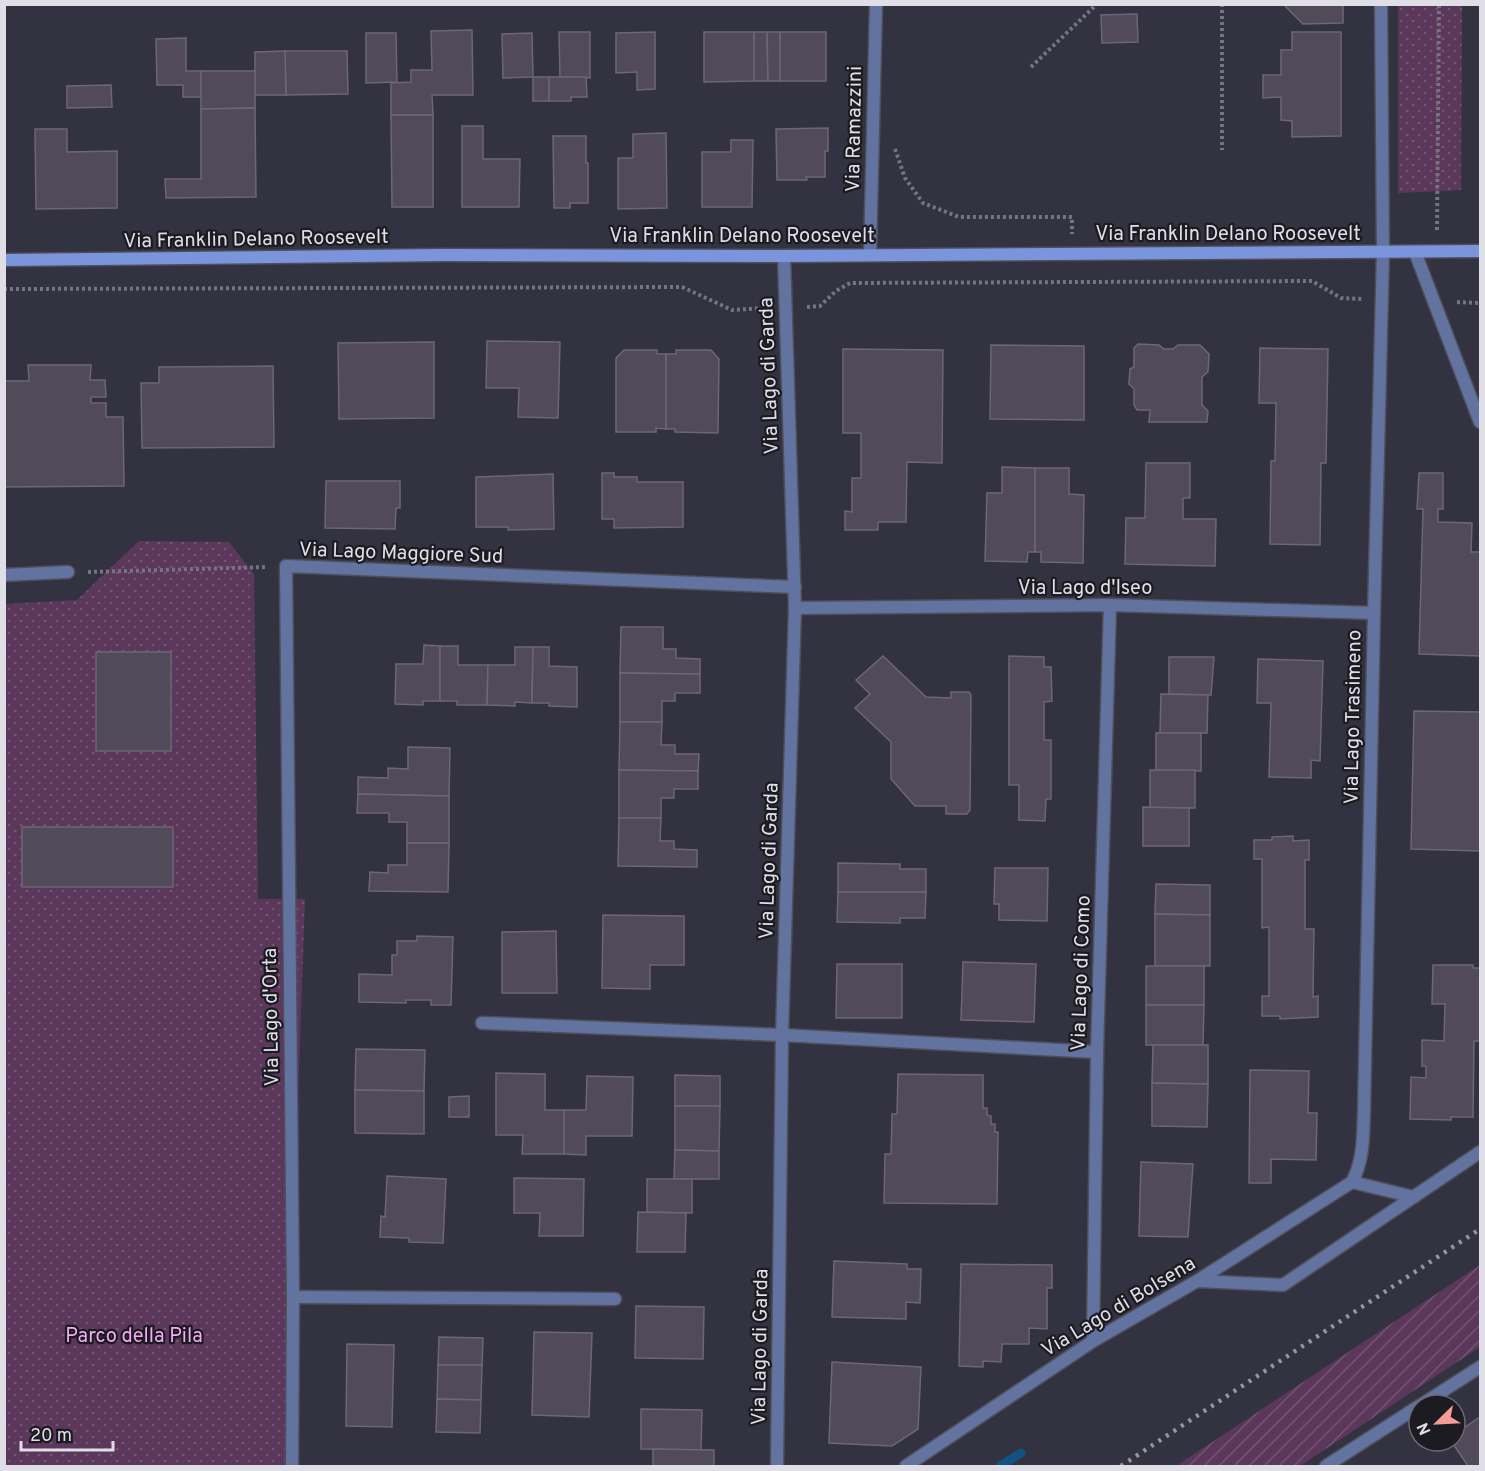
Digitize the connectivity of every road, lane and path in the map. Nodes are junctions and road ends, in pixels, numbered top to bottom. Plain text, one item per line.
1 (876, 4) edge
2 (1097, 4) edge
3 (1222, 4) edge
4 (1381, 4) edge
5 (1439, 4) edge
6 (1030, 67) dead end
7 (895, 148) dead end
8 (1222, 150) dead end
9 (1383, 251) junction
10 (1480, 251) edge
11 (1415, 252) junction
12 (1437, 252) junction
13 (1071, 253) junction
14 (870, 254) junction
15 (784, 256) junction
16 (4, 260) edge
17 (1070, 282) junction
18 (4, 289) edge
19 (1381, 300) junction
20 (786, 307) junction
21 (1480, 422) edge
22 (285, 566) junction
23 (68, 572) joint
24 (4, 575) edge
25 (795, 587) junction
26 (1110, 605) junction
27 (795, 608) junction
28 (1374, 613) junction
29 (482, 1023) dead end
30 (782, 1035) junction
31 (1097, 1052) junction
32 (1480, 1152) edge
33 (1352, 1182) junction
34 (1414, 1197) junction
35 (1197, 1281) junction
36 (293, 1297) junction
37 (615, 1299) dead end
38 (1093, 1341) junction
39 (1480, 1367) edge
40 (1440, 1393) edge
41 (1407, 1414) edge
42 (292, 1467) edge
43 (777, 1467) edge
44 (906, 1467) edge
45 (1326, 1467) edge

1 - 14 street, Via Ramazzini
2 - 6 path
3 - 8 path
4 - 9 street, Via Lago Trasimeno
5 - 12 path
7 - 13 path
9 - 11 main road, Via Franklin Delano Roosevelt
9 - 13 main road, Via Franklin Delano Roosevelt
9 - 19 street, Via Lago Trasimeno
10 - 12 main road, Via Franklin Delano Roosevelt
11 - 12 main road, Via Franklin Delano Roosevelt
11 - 21 street
13 - 14 main road, Via Franklin Delano Roosevelt
13 - 17 path
14 - 15 main road, Via Franklin Delano Roosevelt
15 - 16 main road, Via Franklin Delano Roosevelt
15 - 20 street, Via Lago di Garda
17 - 19 path
17 - 20 path
18 - 20 path
19 - 28 street, Via Lago Trasimeno
20 - 25 street, Via Lago di Garda
22 - 23 path, Via Lago Maggiore Sud
22 - 25 street, Via Lago Maggiore Sud
22 - 36 street, Via Lago d'Orta
23 - 24 street
25 - 27 street, Via Lago di Garda
26 - 27 street, Via Lago d'Iseo
26 - 28 street, Via Lago d'Iseo
26 - 31 street, Via Lago di Como
27 - 30 street, Via Lago di Garda
28 - 33 street, Via Lago Trasimeno
29 - 30 street
30 - 31 street
30 - 43 street, Via Lago di Garda
31 - 38 street, Via Lago di Como
32 - 34 street
33 - 34 street
33 - 35 street, Via Lago di Bolsena
34 - 35 street
35 - 38 street, Via Lago di Bolsena
36 - 37 street
36 - 42 street, Via Lago d'Orta
38 - 44 street, Via Lago di Bolsena
39 - 40 street
41 - 45 street

